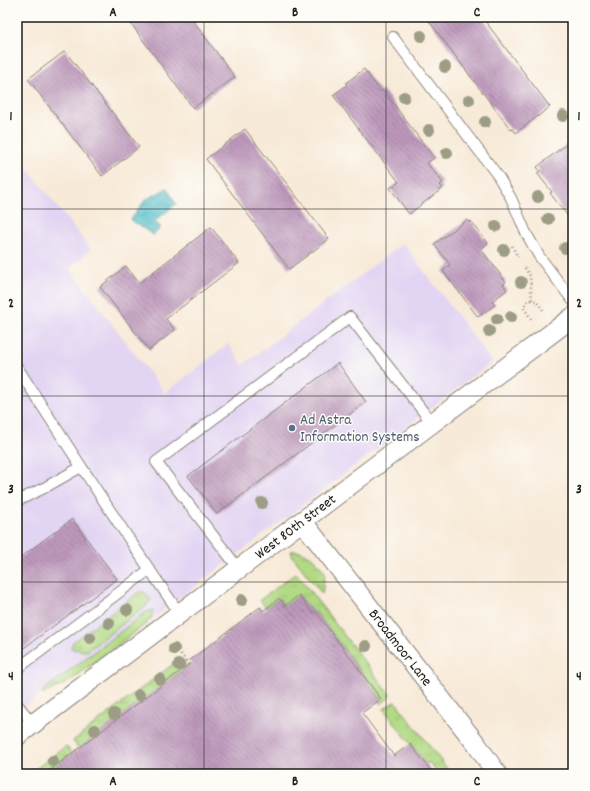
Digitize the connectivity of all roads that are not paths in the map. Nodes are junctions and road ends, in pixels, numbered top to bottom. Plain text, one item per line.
1 (393, 37) dead end
2 (573, 301) edge
3 (573, 317) edge
4 (17, 368) edge
5 (432, 423) junction
6 (81, 467) junction
7 (17, 501) edge
8 (302, 521) junction
9 (239, 569) junction
10 (149, 570) junction
11 (180, 614) junction
12 (17, 669) edge
13 (17, 704) edge
14 (33, 724) junction
15 (17, 736) edge
16 (497, 774) edge

1 - 2 lane
3 - 5 street, West 80th Street
4 - 6 lane
5 - 8 street, West 80th Street
5 - 9 lane
6 - 7 lane
6 - 10 lane
8 - 9 street, West 80th Street
8 - 16 street, Broadmoor Lane
9 - 11 street, West 80th Street
10 - 11 lane
10 - 12 lane
11 - 14 street, West 80th Street
13 - 14 lane
14 - 15 street, West 80th Street

